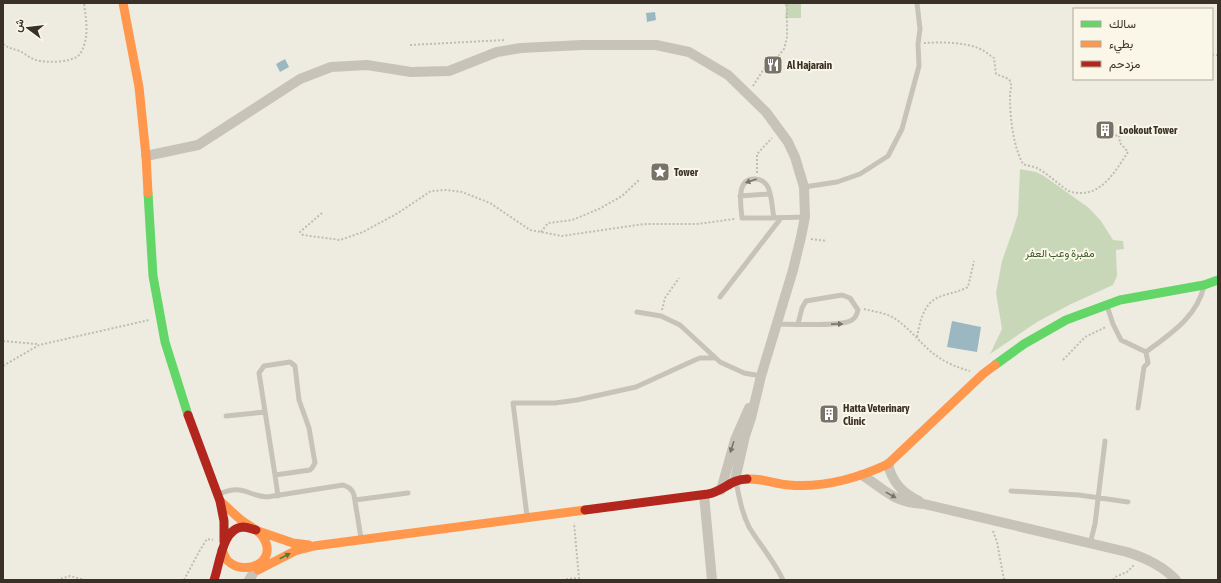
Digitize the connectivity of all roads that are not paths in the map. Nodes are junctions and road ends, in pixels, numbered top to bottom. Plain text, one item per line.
1 (123, 3) edge
2 (918, 3) edge
3 (146, 156) junction
4 (804, 187) junction
5 (770, 194) junction
6 (740, 196) junction
7 (805, 217) junction
8 (774, 218) junction
9 (781, 218) junction
10 (1218, 280) edge
11 (1204, 285) junction
12 (720, 297) dead end
13 (1107, 305) junction
14 (637, 312) dead end
15 (777, 324) junction
16 (798, 324) junction
17 (1146, 352) junction
18 (715, 358) junction
19 (761, 376) junction
20 (754, 400) junction
21 (1138, 408) dead end
22 (265, 412) junction
23 (226, 416) dead end
24 (1105, 441) dead end
25 (888, 464) junction
26 (275, 475) junction
27 (862, 475) junction
28 (735, 480) junction
29 (721, 490) junction
30 (1011, 491) dead end
31 (408, 493) dead end
32 (704, 495) junction
33 (278, 496) junction
34 (219, 498) junction
35 (1098, 498) junction
36 (355, 500) junction
37 (1128, 502) dead end
38 (924, 504) junction
39 (528, 517) junction
40 (258, 531) junction
41 (361, 539) junction
42 (1090, 544) junction
43 (223, 546) junction
44 (314, 546) junction
45 (253, 574) edge
46 (214, 580) edge
47 (237, 580) edge
48 (712, 580) edge
49 (783, 580) edge
50 (1176, 580) edge

1 - 3 main road
2 - 4 lane
3 - 4 street
3 - 34 main road
4 - 7 street
5 - 6 lane
5 -> 6 lane
5 - 8 lane
6 - 8 lane
7 - 9 lane
7 - 15 street
8 - 9 lane
9 - 12 lane
10 - 11 main road
11 - 13 main road
11 - 17 lane
13 - 17 lane
13 - 25 main road
14 - 18 lane
15 - 16 lane
15 - 19 street
16 -> 16 lane
17 - 21 lane
18 - 19 lane
18 - 39 lane
19 - 20 street
20 - 28 street
20 -> 29 street
22 - 23 lane
22 - 26 lane
22 - 26 lane
24 - 35 lane
25 - 27 main road
25 - 38 street
26 - 33 lane
27 - 28 main road
27 -> 38 street
28 - 29 main road
28 - 49 lane
29 - 32 main road
30 - 35 lane
31 - 36 lane
32 - 39 main road
32 - 48 street
33 - 34 lane
33 - 36 lane
34 - 40 main road
34 - 43 main road
35 - 37 lane
35 - 42 lane
36 - 41 lane
38 - 42 street
39 - 41 main road
40 - 43 main road
40 - 44 main road
40 - 45 main road
41 - 44 main road
42 - 50 street
43 - 45 main road
43 - 46 main road
45 -> 44 main road
45 - 47 main road

